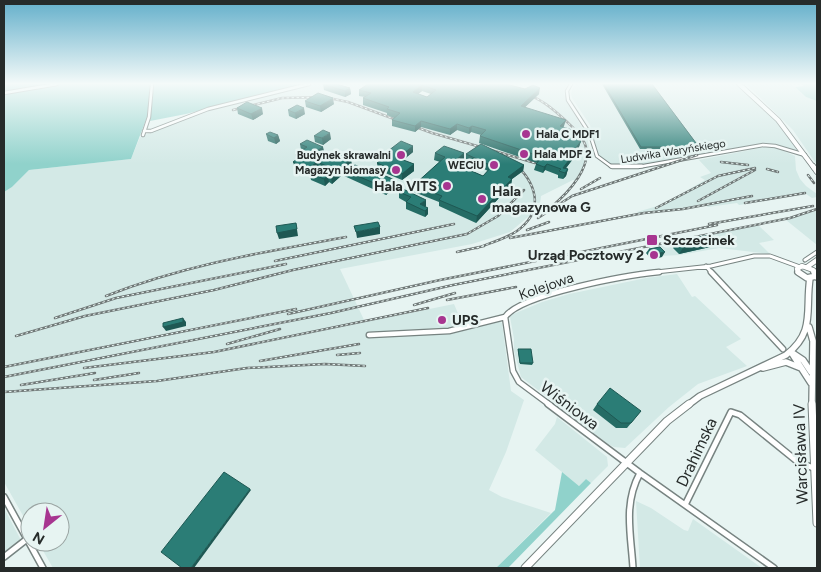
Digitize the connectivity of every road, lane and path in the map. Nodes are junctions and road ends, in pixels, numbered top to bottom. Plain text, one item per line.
1 (150, 111) edge
2 (204, 111) edge
3 (575, 111) edge
4 (768, 111) edge
5 (805, 155) junction
6 (817, 172) edge
7 (817, 252) edge
8 (805, 260) dead end
9 (784, 261) joint
10 (817, 261) edge
11 (706, 266) junction
12 (807, 267) junction
13 (799, 268) junction
14 (813, 270) junction
15 (804, 276) junction
16 (815, 278) edge
17 (808, 291) junction
18 (505, 317) junction
19 (809, 326) junction
20 (369, 335) dead end
21 (783, 349) dead end
22 (791, 352) junction
23 (815, 361) edge
24 (801, 368) junction
25 (755, 369) junction
26 (812, 374) junction
27 (811, 383) junction
28 (626, 463) junction
29 (816, 470) edge
30 (640, 473) junction
31 (4, 497) edge
32 (685, 505) junction
33 (817, 524) edge
34 (20, 526) edge
35 (20, 544) edge
36 (34, 552) edge
37 (4, 557) edge
38 (43, 568) edge
39 (526, 568) edge
40 (633, 568) edge
41 (774, 568) edge

1 - 2 street
3 - 5 street, Ludwika Waryńskiego
4 - 5 street
5 - 6 street
7 - 8 street
9 - 11 street, Kolejowa
9 - 13 street
10 - 12 street
10 - 14 street
11 - 18 street, Kolejowa
11 - 21 street
12 - 13 street
12 - 14 street
13 - 15 street
14 - 16 street
15 - 16 street
15 - 17 street
16 - 17 street
17 - 19 street, Warcisława IV
18 - 20 street
18 - 28 street, Wiśniowa
19 - 22 street
19 - 23 street, Warcisława IV
22 - 24 street, Warcisława IV
22 - 25 street
22 - 26 street
23 - 26 street, Warcisława IV
24 - 25 street
24 - 27 street, Warcisława IV
25 - 28 street
26 - 27 street, Warcisława IV
27 - 29 street, Warcisława IV
28 - 30 street, Wiśniowa
28 - 39 street
29 - 32 street, Drahimska
29 - 33 street, Warcisława IV
30 - 32 street, Wiśniowa
30 - 40 street
31 - 34 street
32 - 41 street, Wiśniowa
35 - 37 street
36 - 38 street

